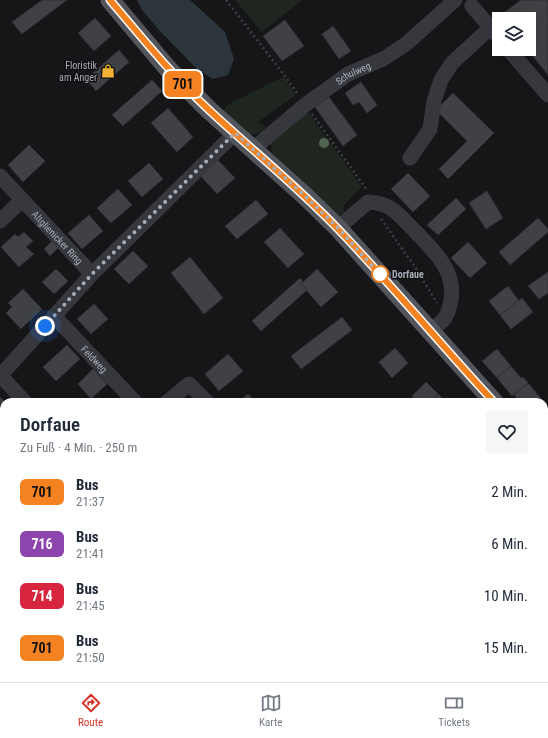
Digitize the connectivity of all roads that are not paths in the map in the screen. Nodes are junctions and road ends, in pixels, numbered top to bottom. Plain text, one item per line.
1 (110, 0) edge
2 (455, 0) edge
3 (473, 2) edge
4 (492, 30) edge
5 (492, 34) edge
6 (514, 56) edge
7 (548, 95) edge
8 (235, 133) junction
9 (253, 149) junction
10 (410, 158) dead end
11 (0, 176) edge
12 (22, 200) junction
13 (0, 220) edge
14 (338, 228) junction
15 (92, 274) junction
16 (54, 316) junction
17 (431, 331) junction
18 (0, 376) edge
19 (21, 398) edge
20 (131, 398) edge
21 (172, 398) edge
22 (202, 398) edge
23 (490, 398) edge

1 - 8 main road
2 - 9 street, Schulweg
3 - 4 street
5 - 10 street
6 - 7 street
8 - 9 main road
8 - 15 street
9 - 14 main road
11 - 12 street, Altglienicker Ring
12 - 13 street
12 - 15 street, Altglienicker Ring
14 - 17 main road
14 - 17 street
15 - 16 street
16 - 18 street
16 - 20 street, Feldweg
17 - 23 main road
18 - 19 street
21 - 22 street

